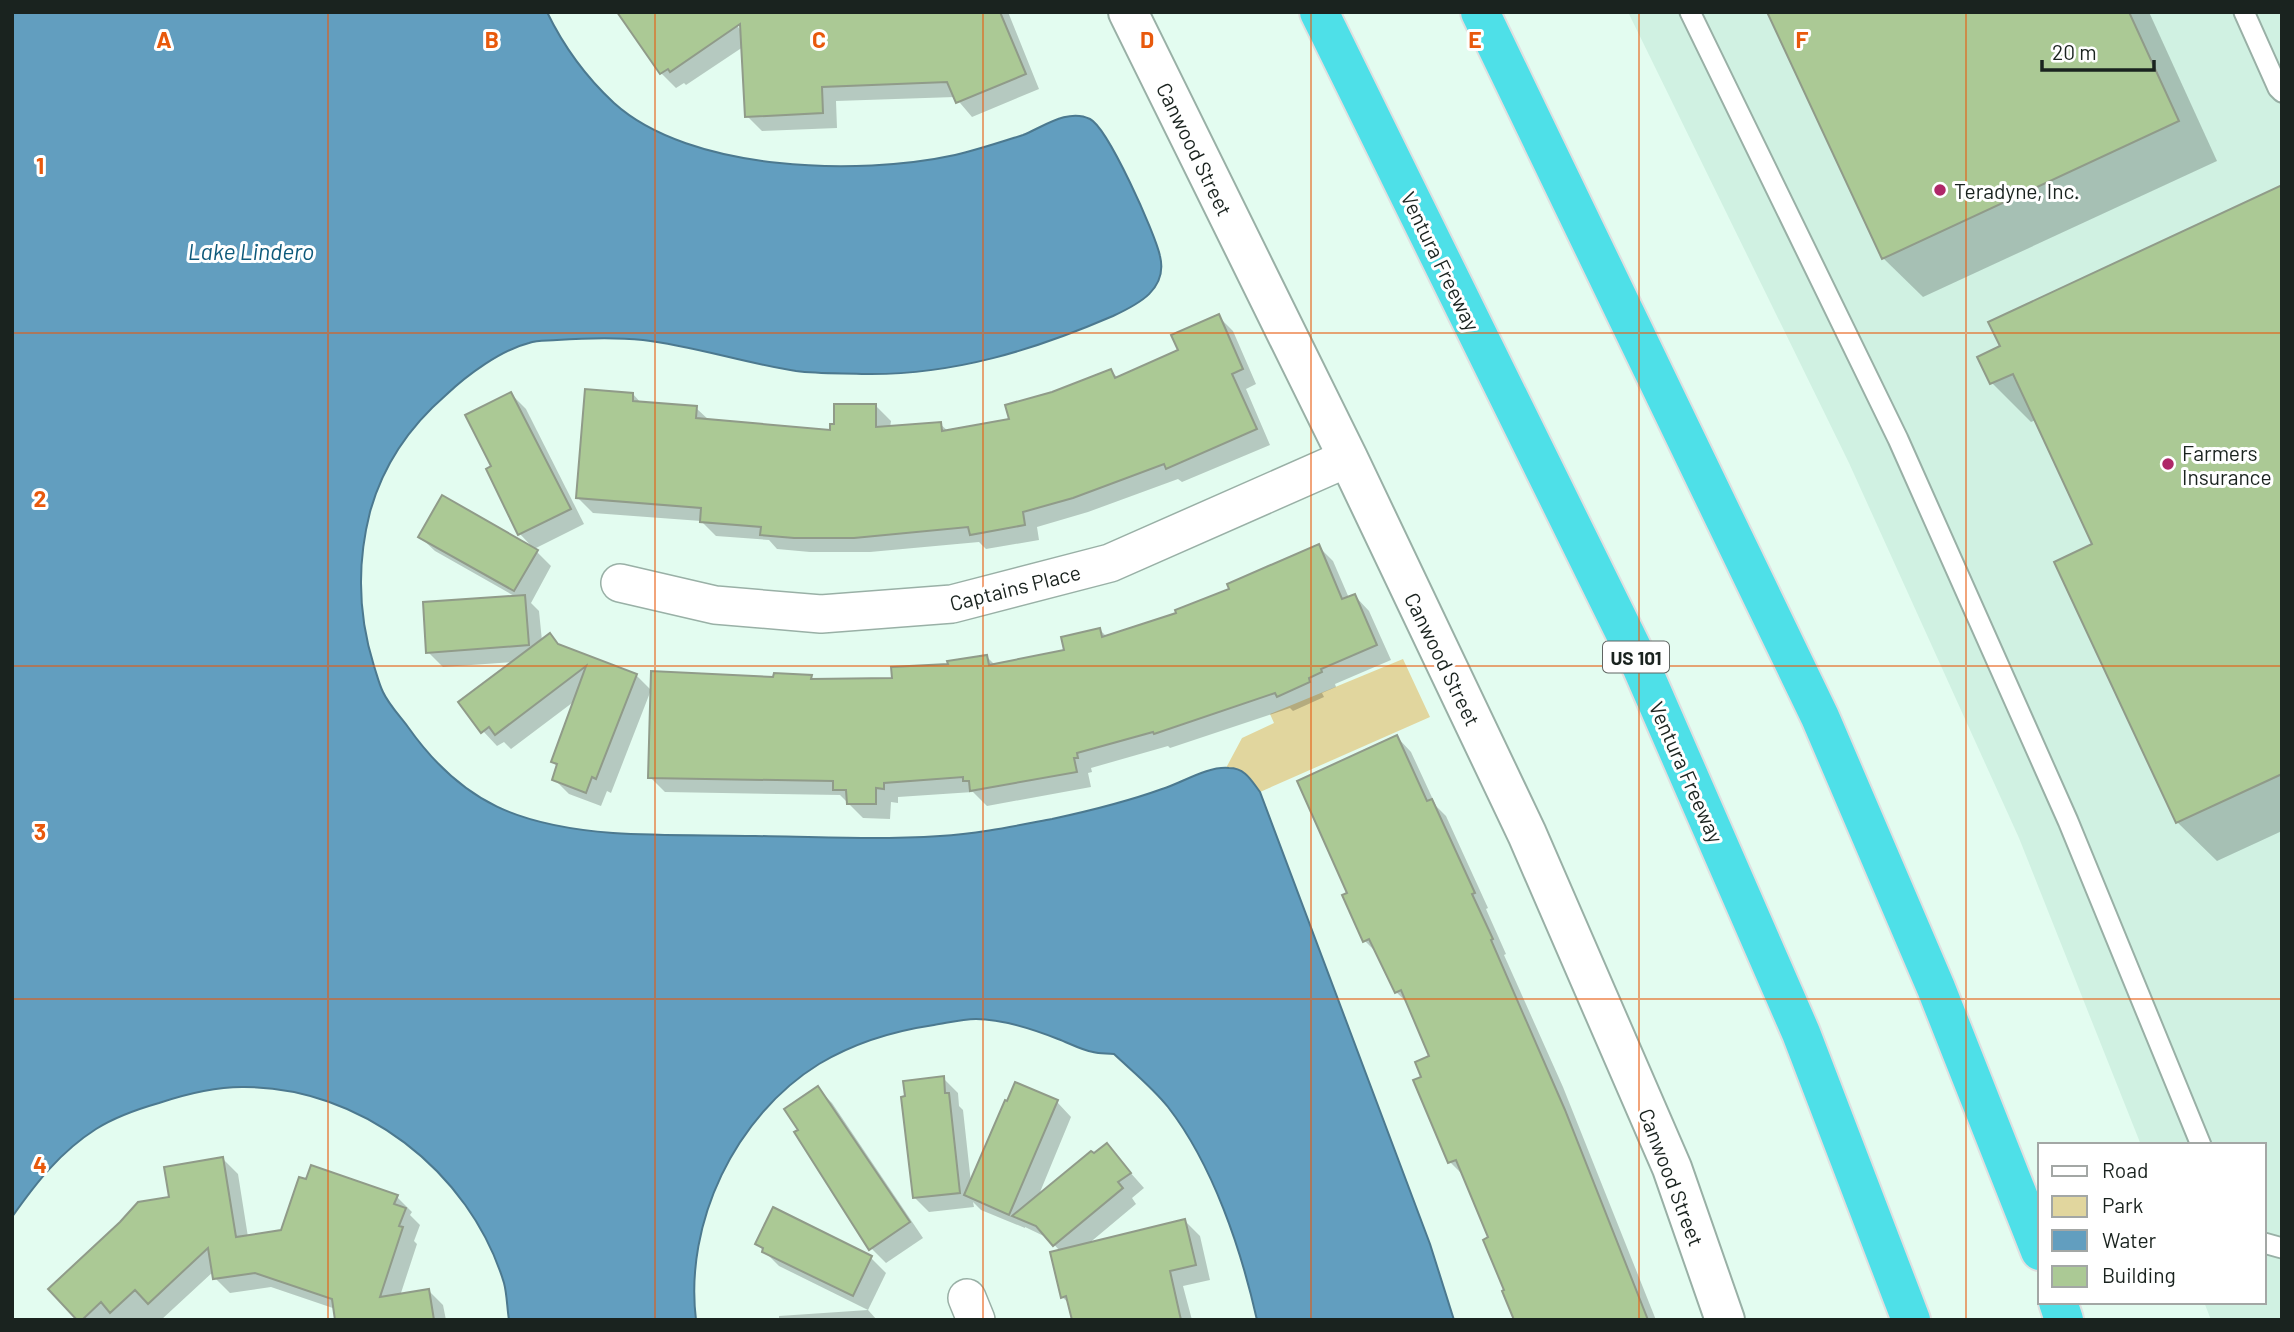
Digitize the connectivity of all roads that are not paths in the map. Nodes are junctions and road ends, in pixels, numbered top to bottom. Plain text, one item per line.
1 (1128, 12) edge
2 (1319, 12) edge
3 (1480, 12) edge
4 (1690, 12) edge
5 (2244, 12) edge
6 (2282, 92) edge
7 (1348, 458) junction
8 (620, 583) dead end
9 (2200, 1143) edge
10 (2038, 1246) edge
11 (1726, 1320) edge
12 (1911, 1320) edge

1 - 7 street, Canwood Street
2 - 12 highway, Ventura Freeway / US 101
3 - 10 highway
4 - 9 lane
5 - 6 lane
7 - 8 street, Captains Place
7 - 11 street, Canwood Street

